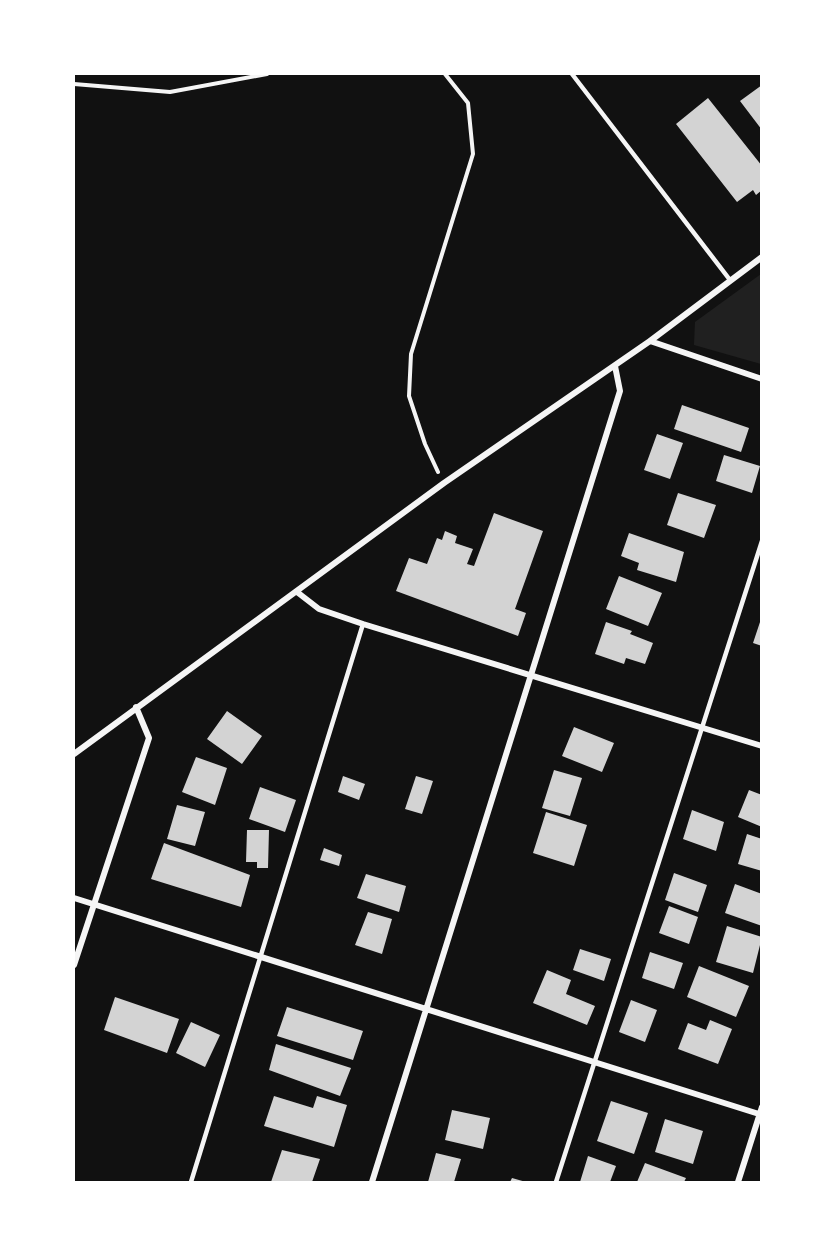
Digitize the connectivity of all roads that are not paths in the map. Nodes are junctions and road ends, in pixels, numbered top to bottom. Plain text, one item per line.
1 (572, 74) edge
2 (762, 257) edge
3 (730, 280) junction
4 (650, 341) junction
5 (615, 366) junction
6 (762, 379) edge
7 (762, 541) edge
8 (297, 592) junction
9 (363, 624) junction
10 (530, 676) junction
11 (136, 706) junction
12 (701, 729) junction
13 (762, 746) edge
14 (74, 754) edge
15 (74, 898) edge
16 (92, 905) junction
17 (260, 957) junction
18 (74, 965) edge
19 (426, 1011) junction
20 (594, 1062) junction
21 (762, 1107) edge
22 (759, 1114) junction
23 (191, 1182) edge
24 (372, 1182) edge
25 (556, 1182) edge
26 (738, 1182) edge

1 - 3 lane
2 - 3 street
3 - 4 street
4 - 5 street
4 - 6 street
5 - 8 street
5 - 10 street
7 - 12 lane
8 - 9 street
8 - 11 street
9 - 10 street
9 - 17 lane
10 - 12 street
10 - 19 street
11 - 14 street
11 - 16 street
12 - 13 street
12 - 20 lane
15 - 16 street
16 - 17 street
16 - 18 street
17 - 19 street
17 - 23 lane
19 - 20 street
19 - 24 street
20 - 22 street
20 - 25 lane
21 - 22 street
22 - 26 street

